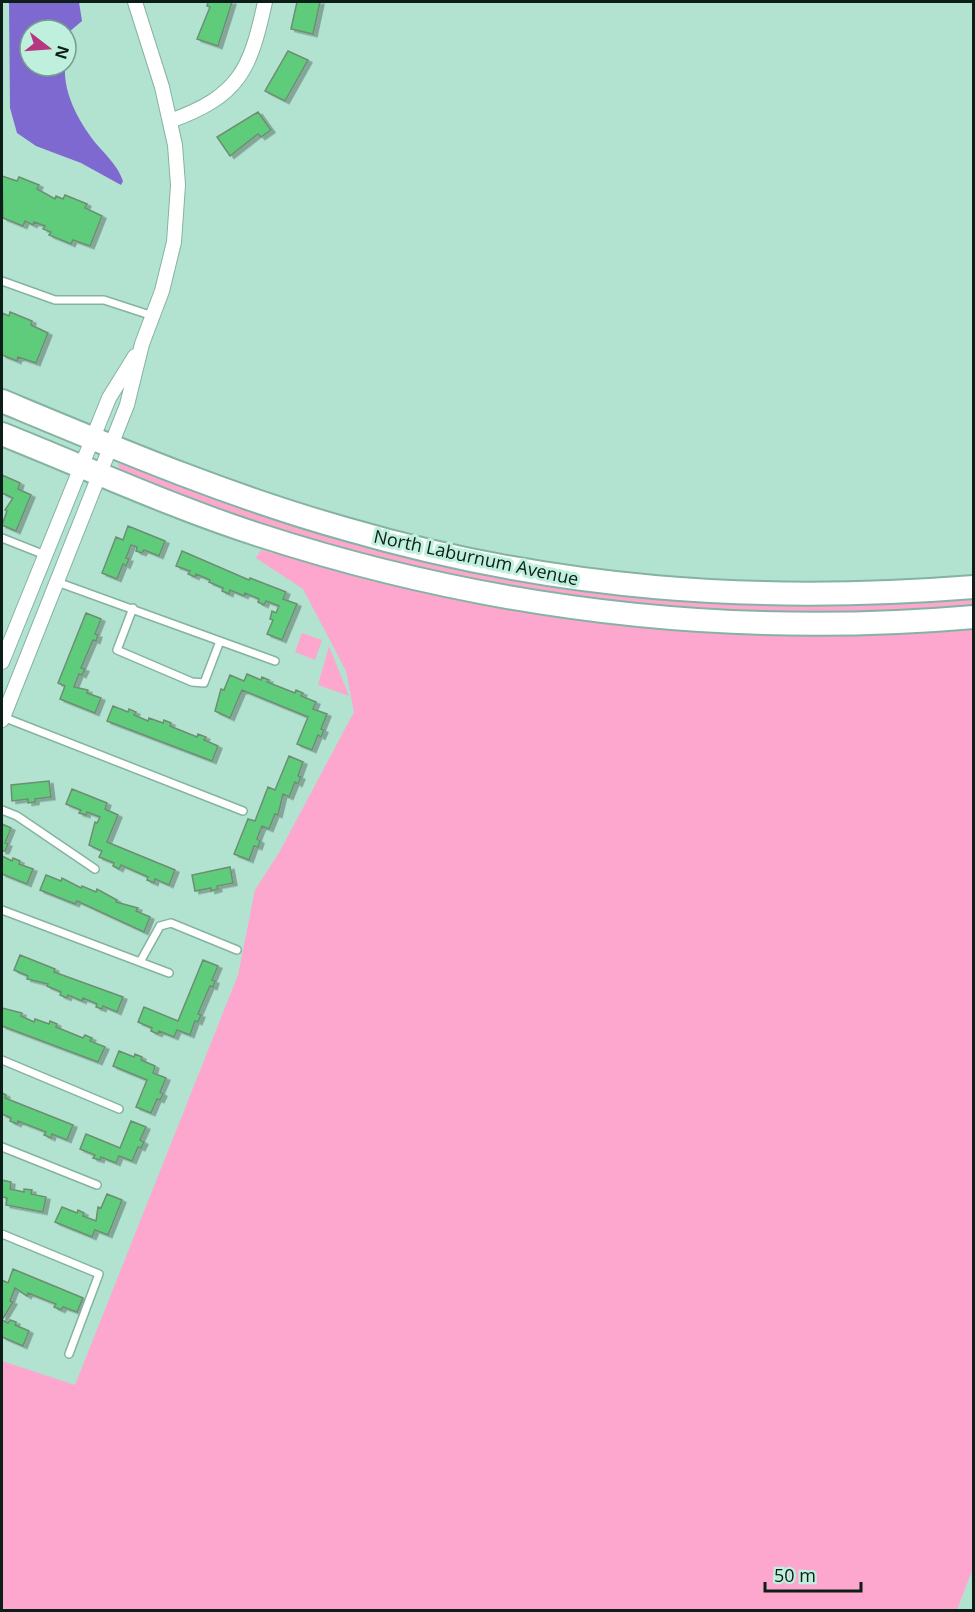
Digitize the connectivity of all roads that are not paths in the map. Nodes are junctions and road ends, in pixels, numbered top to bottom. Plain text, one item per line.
1 (135, 2) edge
2 (265, 2) edge
3 (170, 121) junction
4 (2, 281) edge
5 (153, 316) junction
6 (142, 345) junction
7 (2, 401) edge
8 (2, 434) edge
9 (102, 442) junction
10 (91, 470) junction
11 (2, 538) edge
12 (43, 560) junction
13 (59, 577) junction
14 (974, 587) edge
15 (133, 608) junction
16 (974, 617) edge
17 (220, 641) junction
18 (4, 646) edge
19 (2, 662) edge
20 (275, 662) dead end
21 (2, 719) edge
22 (2, 810) edge
23 (243, 811) dead end
24 (95, 870) dead end
25 (2, 910) edge
26 (237, 950) dead end
27 (141, 962) junction
28 (170, 973) dead end
29 (2, 1060) edge
30 (119, 1108) dead end
31 (2, 1147) edge
32 (98, 1185) dead end
33 (2, 1234) edge
34 (69, 1354) dead end

1 - 3 street
2 - 3 street
3 - 5 street
4 - 5 lane
5 - 6 street
6 - 9 street
6 - 9 street
7 - 9 main road, North Laburnum Avenue
8 - 10 main road, North Laburnum Avenue
9 - 10 street
9 - 10 street
9 - 14 main road, North Laburnum Avenue
10 - 12 street
10 - 13 street
10 - 16 main road, North Laburnum Avenue
11 - 12 lane
12 - 13 lane
12 - 18 street
13 - 15 lane
13 - 21 street
15 - 17 lane
15 - 17 lane
17 - 20 lane
18 - 19 street
21 - 23 lane
22 - 24 lane
25 - 27 lane
26 - 27 lane
27 - 28 lane
29 - 30 lane
31 - 32 lane
33 - 34 lane

